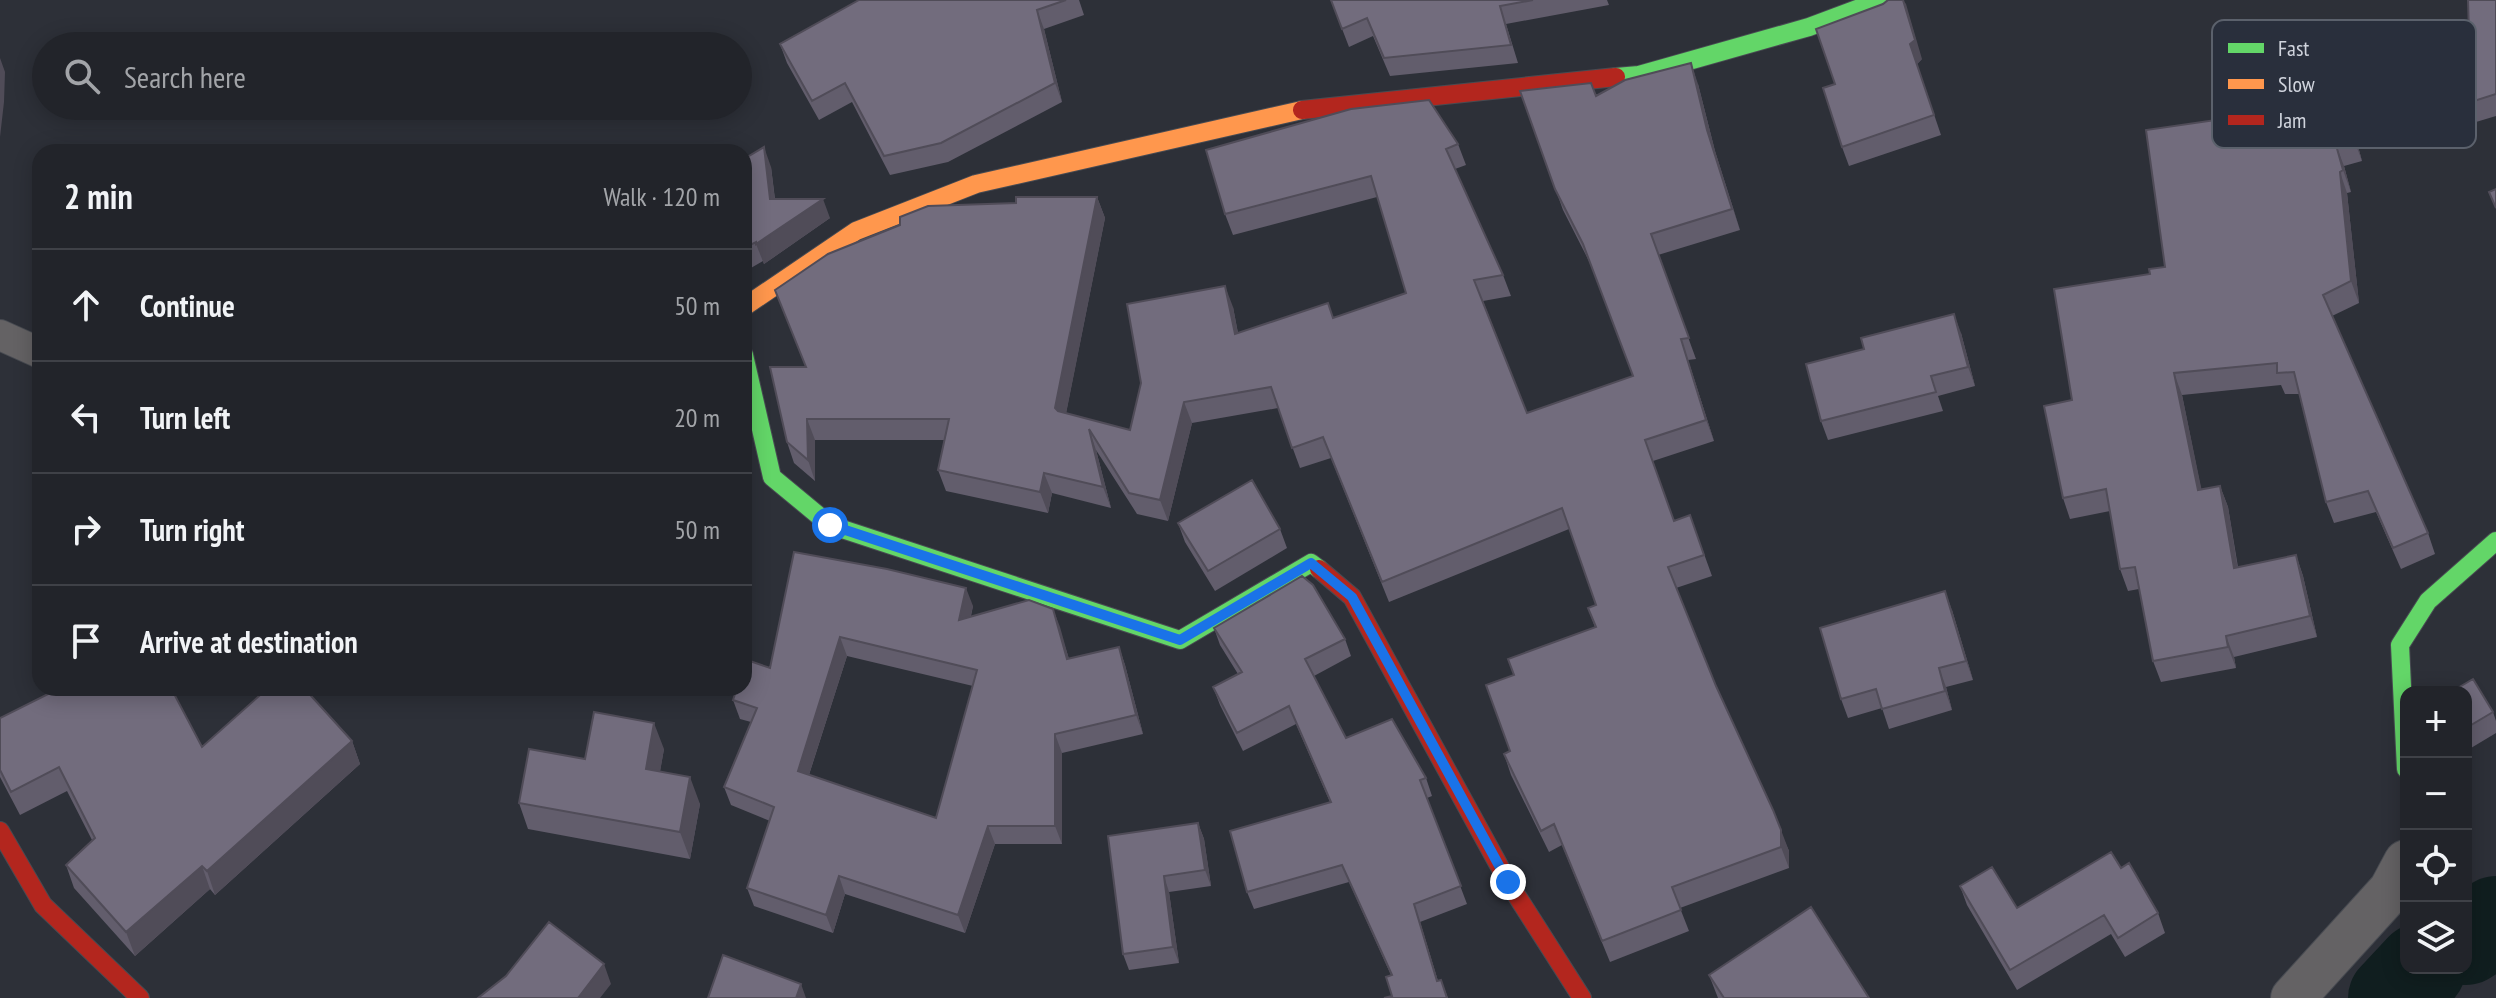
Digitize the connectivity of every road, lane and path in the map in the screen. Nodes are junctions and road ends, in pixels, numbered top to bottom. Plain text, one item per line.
1 (1881, 0) edge
2 (752, 302) edge
3 (0, 335) edge
4 (32, 349) edge
5 (752, 390) edge
6 (2496, 541) edge
7 (2405, 758) edge
8 (0, 831) edge
9 (2400, 873) edge
10 (140, 998) edge
11 (1582, 998) edge
12 (2293, 998) edge

1 - 2 street
3 - 4 lane
5 - 11 street
6 - 7 street
8 - 10 street
9 - 12 street

